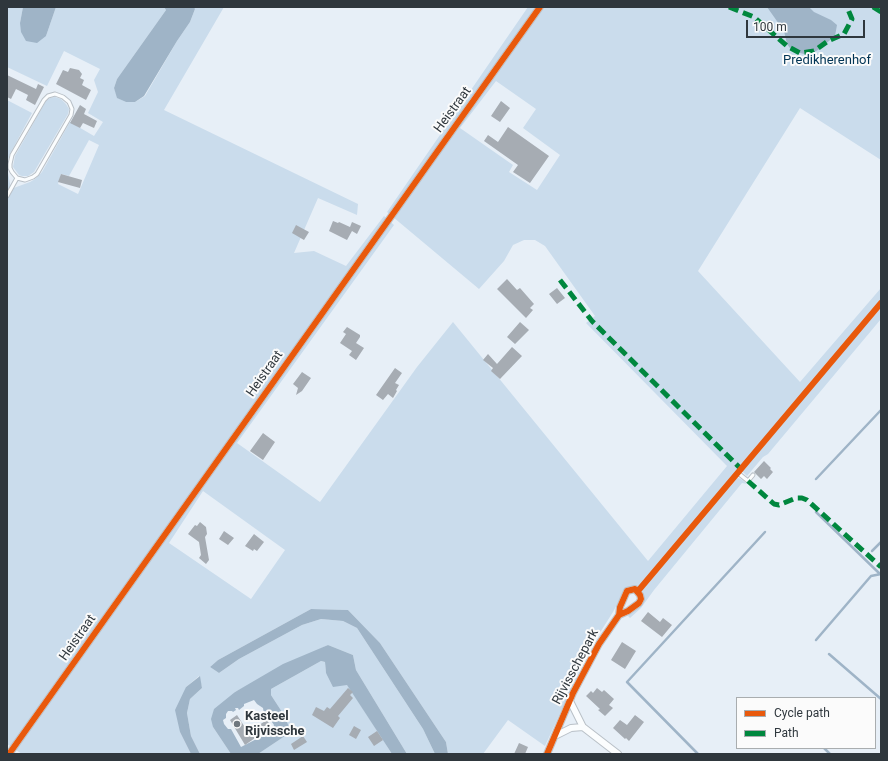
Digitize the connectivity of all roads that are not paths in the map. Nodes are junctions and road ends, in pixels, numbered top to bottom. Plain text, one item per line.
1 (540, 7) edge
2 (17, 178) junction
3 (7, 196) edge
4 (738, 473) dead end
5 (753, 475) dead end
6 (619, 615) dead end
7 (570, 701) junction
8 (583, 727) junction
9 (555, 736) junction
10 (8, 754) edge
11 (547, 754) edge
12 (618, 754) edge

1 - 10 street, Heistraat
2 - 2 lane
2 - 3 lane
4 - 5 lane
6 - 7 street, Rijvisschepark
7 - 8 street, Rijvisschepark
7 - 9 street, Rijvisschepark
8 - 9 street
8 - 12 street, Rijvisschepark
9 - 11 street, Rijvisschepark

